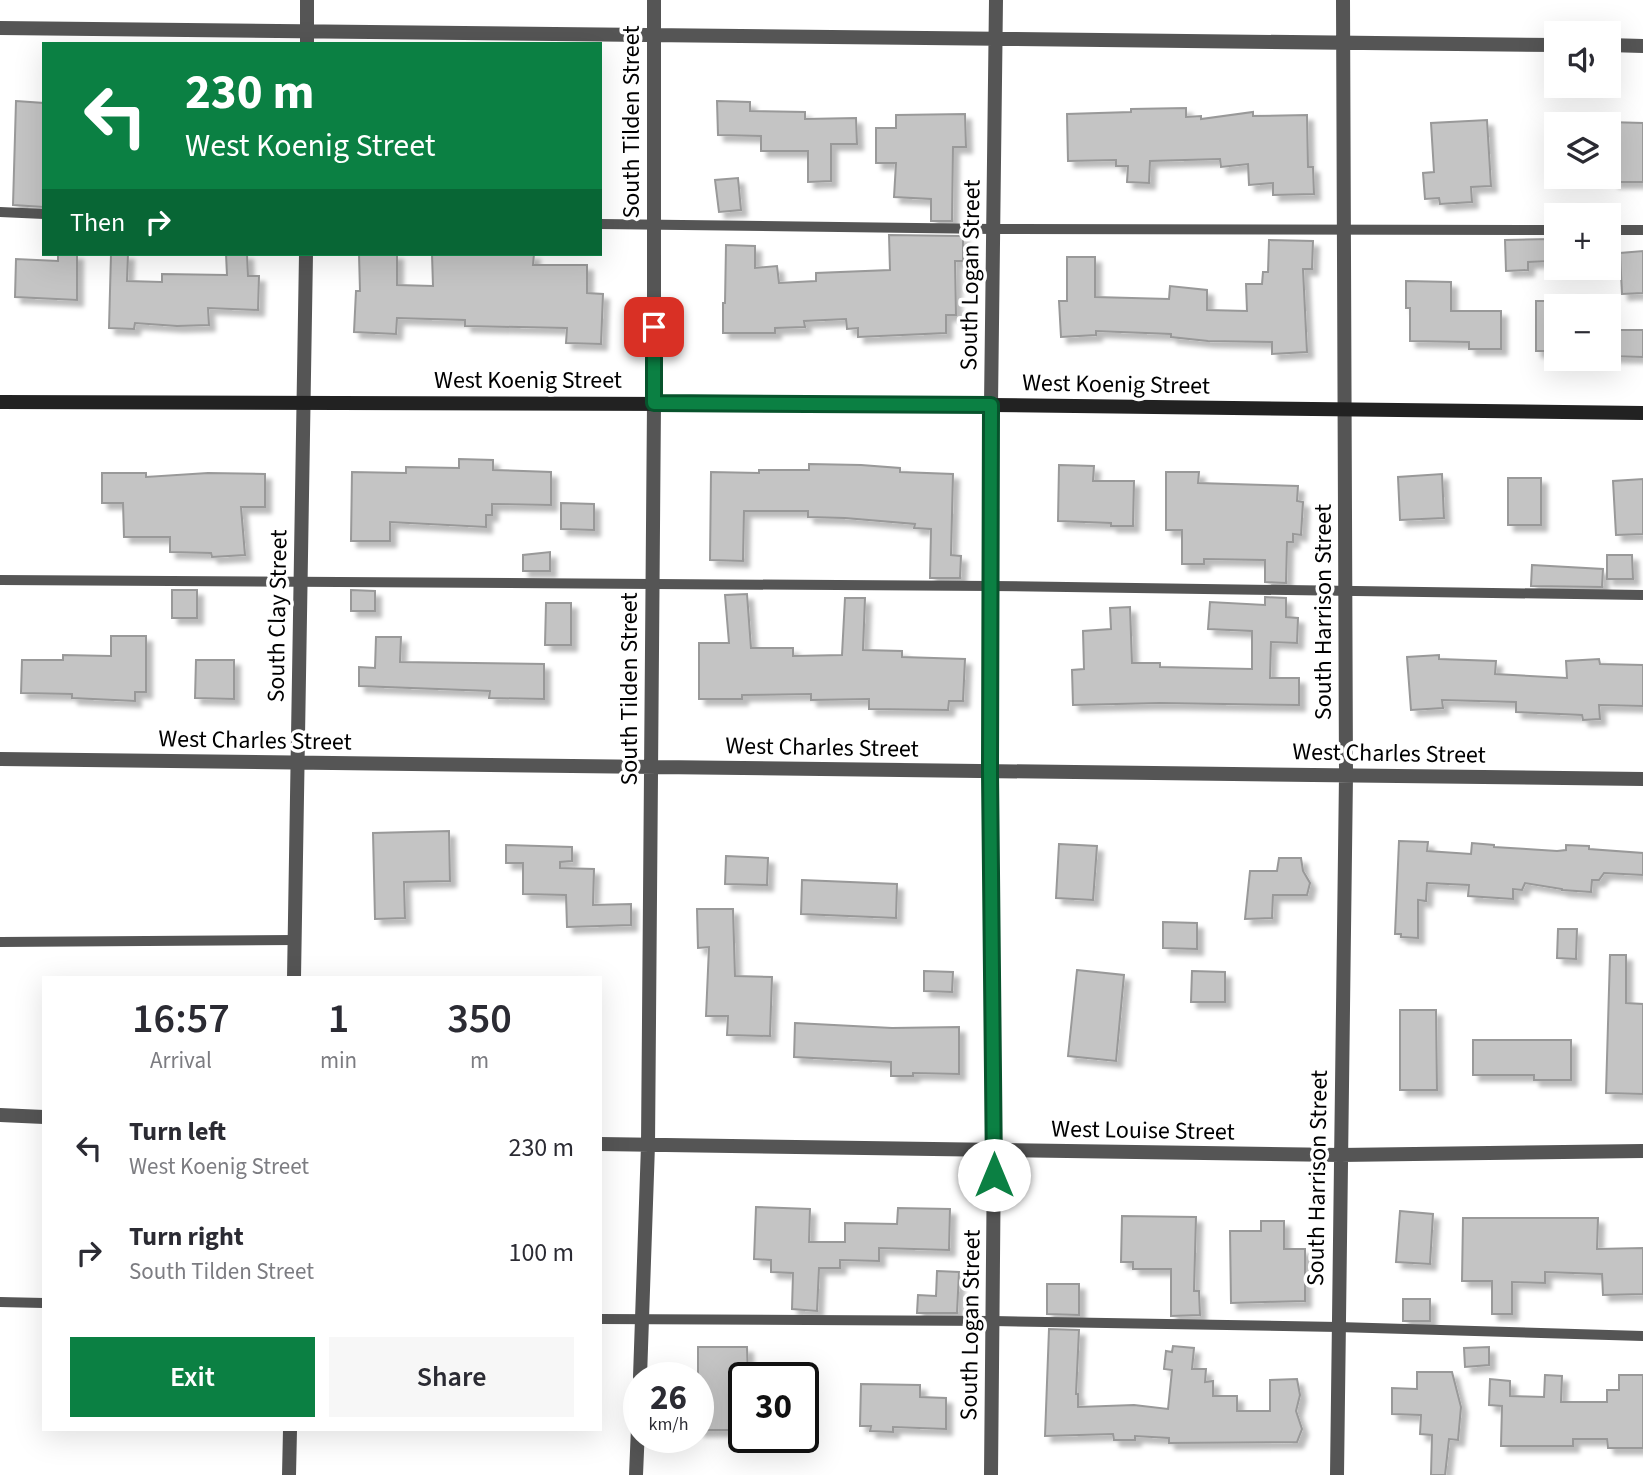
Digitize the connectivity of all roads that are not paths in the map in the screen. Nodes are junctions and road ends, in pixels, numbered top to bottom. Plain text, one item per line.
1 (307, 0) edge
2 (654, 0) edge
3 (996, 0) edge
4 (1343, 0) edge
5 (0, 28) edge
6 (653, 35) junction
7 (307, 38) edge
8 (996, 39) junction
9 (1343, 43) junction
10 (1544, 45) edge
11 (1621, 45) edge
12 (1643, 46) edge
13 (0, 212) edge
14 (42, 214) edge
15 (602, 224) edge
16 (653, 225) junction
17 (993, 229) junction
18 (1344, 230) junction
19 (1544, 230) edge
20 (1621, 230) edge
21 (1643, 230) edge
22 (306, 256) edge
23 (0, 402) edge
24 (304, 402) junction
25 (654, 403) junction
26 (991, 405) junction
27 (1346, 410) junction
28 (1643, 412) edge
29 (0, 580) edge
30 (301, 582) junction
31 (652, 584) junction
32 (991, 586) junction
33 (1346, 591) junction
34 (1643, 595) edge
35 (0, 759) edge
36 (297, 763) junction
37 (651, 768) junction
38 (990, 772) junction
39 (1346, 775) junction
40 (1643, 779) edge
41 (295, 940) junction
42 (0, 942) edge
43 (294, 976) edge
44 (0, 1115) edge
45 (42, 1117) edge
46 (602, 1144) edge
47 (649, 1145) junction
48 (995, 1151) junction
49 (1643, 1151) edge
50 (1340, 1155) junction
51 (0, 1302) edge
52 (42, 1303) edge
53 (602, 1320) edge
54 (642, 1321) junction
55 (993, 1321) junction
56 (1338, 1327) junction
57 (1643, 1336) edge
58 (641, 1362) edge
59 (290, 1431) edge
60 (637, 1453) edge
61 (289, 1475) edge
62 (636, 1475) edge
63 (991, 1475) edge
64 (1337, 1475) edge

1 - 7 street
2 - 6 street, South Tilden Street
3 - 8 street, South Logan Street
4 - 9 street, South Harrison Street
5 - 7 street
6 - 7 street
6 - 8 street
6 - 16 street, South Tilden Street
8 - 9 street
8 - 17 street, South Logan Street
9 - 10 street
9 - 18 street, South Harrison Street
11 - 12 street
13 - 14 lane
15 - 16 lane
16 - 17 lane
16 - 25 street, South Tilden Street
17 - 18 lane
17 - 26 street, South Logan Street
18 - 19 lane
18 - 27 street, South Harrison Street
20 - 21 lane
22 - 24 street, South Clay Street
23 - 24 street, West Koenig Street
24 - 25 street, West Koenig Street
24 - 30 street, South Clay Street
25 - 26 street, West Koenig Street
25 - 31 street, South Tilden Street
26 - 27 street, West Koenig Street
26 - 32 street, South Logan Street
27 - 28 street, West Koenig Street
27 - 33 street, South Harrison Street
29 - 30 lane
30 - 31 lane
30 - 36 street, South Clay Street
31 - 32 lane
31 - 37 street, South Tilden Street
32 - 33 lane
32 - 38 street, South Logan Street
33 - 34 lane
33 - 39 street, South Harrison Street
35 - 36 street, West Charles Street
36 - 37 street, West Charles Street
36 - 41 street, South Clay Street
37 - 38 street, West Charles Street
37 - 47 street, South Tilden Street
38 - 39 street, West Charles Street
38 - 48 street, South Logan Street
39 - 40 street, West Charles Street
39 - 50 street, South Harrison Street
41 - 42 lane
41 - 43 street, South Clay Street
44 - 45 street
46 - 47 street, West Louise Street
47 - 48 street, West Louise Street
47 - 54 street, South Tilden Street
48 - 50 street, West Louise Street
48 - 55 street, South Logan Street
49 - 50 street, West Louise Street
50 - 56 street, South Harrison Street
51 - 52 lane
53 - 54 lane
54 - 55 lane
54 - 58 street, South Tilden Street
55 - 56 lane
55 - 63 street, South Logan Street
56 - 57 lane
56 - 64 street, South Harrison Street
59 - 61 street
60 - 62 street

